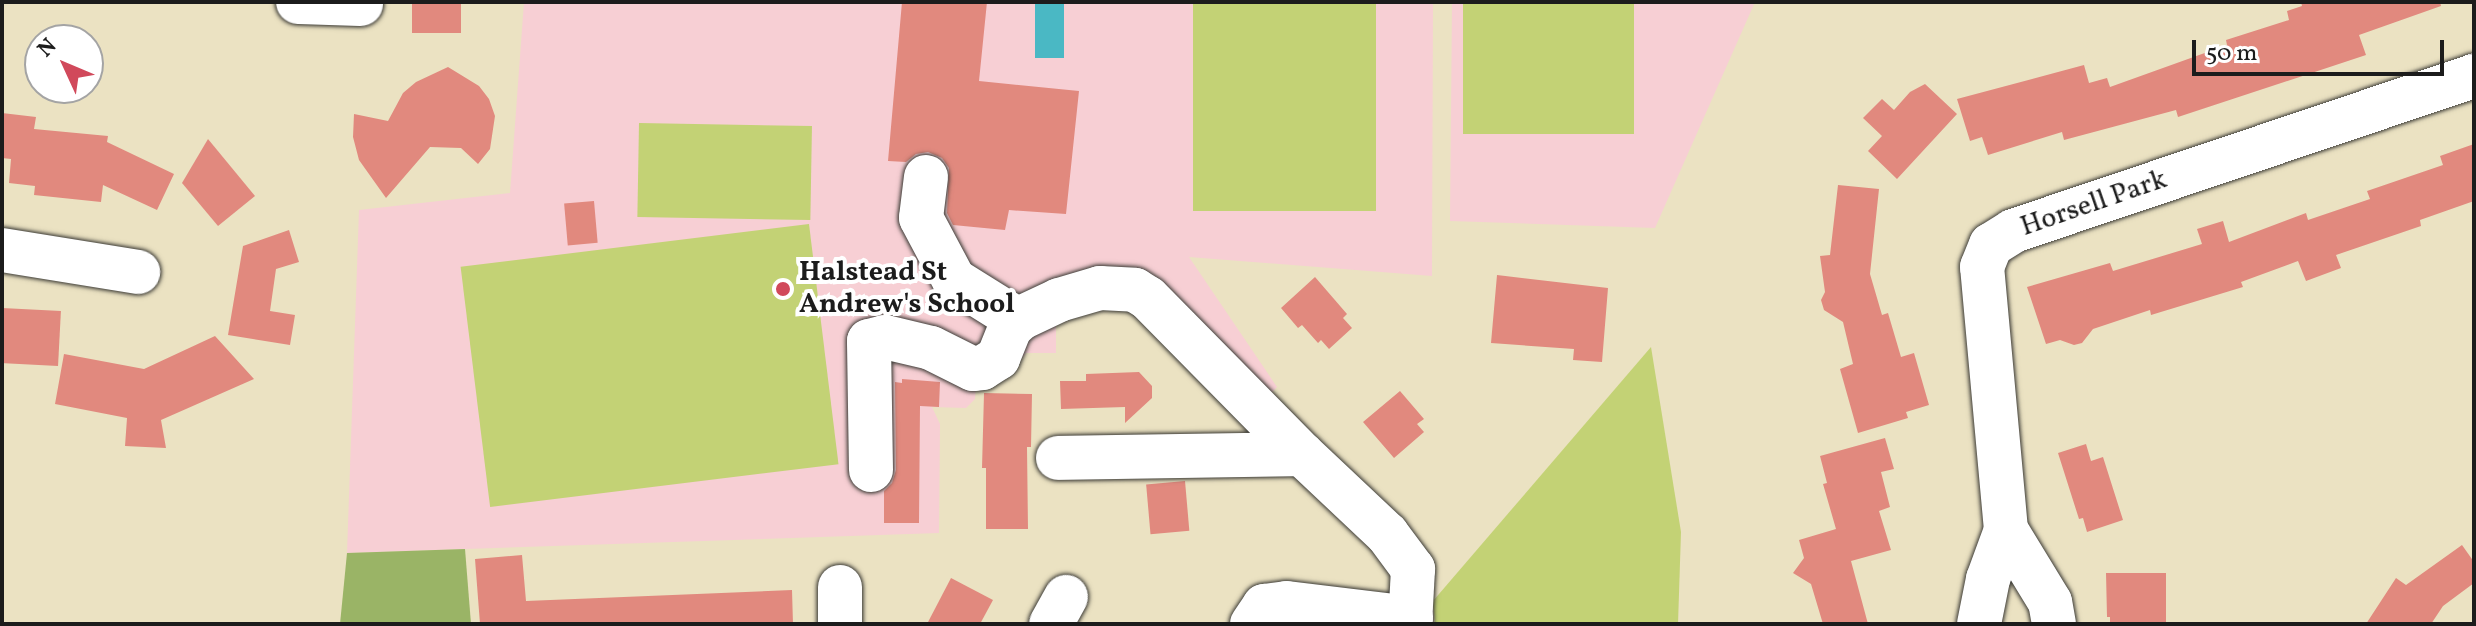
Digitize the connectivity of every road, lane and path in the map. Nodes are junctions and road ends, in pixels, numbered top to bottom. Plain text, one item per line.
1 (2474, 76) edge
2 (926, 177) dead end
3 (2, 250) edge
4 (138, 272) dead end
5 (1018, 320) junction
6 (1302, 454) junction
7 (1058, 458) dead end
8 (871, 470) dead end
9 (2006, 530) junction
10 (1410, 621) edge
11 (1252, 624) edge
12 (1979, 624) edge
13 (2054, 624) edge

1 - 9 street, Horsell Park
2 - 5 street
3 - 4 street
5 - 6 street
5 - 8 street
6 - 7 street
6 - 10 street
9 - 12 street, Horsell Park
9 - 13 street, Horsell Park
10 - 11 street

